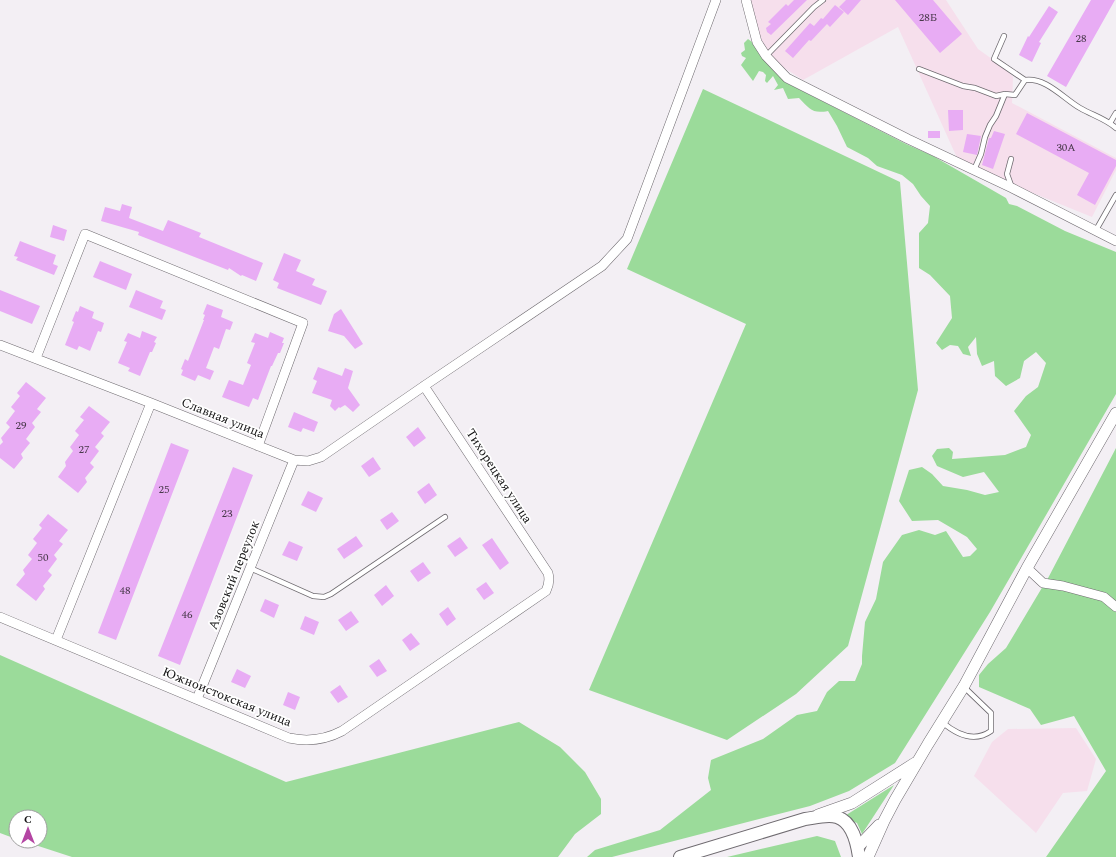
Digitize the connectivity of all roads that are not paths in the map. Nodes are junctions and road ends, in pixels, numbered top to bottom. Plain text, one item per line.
1 (716, 0) edge
2 (746, 0) edge
3 (823, 0) edge
4 (1004, 36) dead end
5 (766, 56) junction
6 (919, 69) dead end
7 (1025, 80) junction
8 (1005, 94) junction
9 (1116, 113) edge
10 (1110, 123) junction
11 (1116, 128) edge
12 (1011, 159) dead end
13 (974, 170) junction
14 (1012, 188) junction
15 (1116, 195) edge
16 (1096, 230) junction
17 (1116, 242) edge
18 (1, 348) edge
19 (36, 358) junction
20 (424, 386) junction
21 (151, 403) junction
22 (1116, 413) edge
23 (258, 446) junction
24 (294, 460) junction
25 (445, 516) dead end
26 (250, 568) junction
27 (1027, 568) junction
28 (549, 582) joint
29 (1116, 607) edge
30 (0, 617) edge
31 (56, 640) junction
32 (964, 686) junction
33 (197, 700) junction
34 (942, 722) junction
35 (917, 761) junction
36 (805, 819) junction
37 (884, 820) junction
38 (856, 854) edge
39 (680, 857) edge
40 (868, 857) edge

1 - 20 street, Славная улица
2 - 5 street
3 - 5 lane
4 - 7 lane
5 - 13 street
6 - 8 lane
7 - 8 lane
7 - 10 lane
8 - 13 lane
9 - 10 lane
10 - 11 lane
12 - 14 lane
13 - 14 street
14 - 16 street
15 - 16 lane
16 - 17 street
18 - 19 street, Славная улица
19 - 21 street, Славная улица
19 - 23 street
20 - 24 street, Славная улица
20 - 28 street, Тихорецкая улица
21 - 23 street, Славная улица
21 - 31 street
22 - 27 street
23 - 24 street, Славная улица
24 - 26 street, Азовский переулок
25 - 26 lane
26 - 33 street, Азовский переулок
27 - 29 street
27 - 32 street
28 - 33 street, Южноистокская улица
30 - 31 street, Южноистокская улица
31 - 33 street, Южноистокская улица
32 - 34 street
32 - 34 lane
34 - 35 street
35 - 36 street
35 - 37 street
36 - 38 main road
36 - 39 main road
37 - 38 street
37 - 40 street

